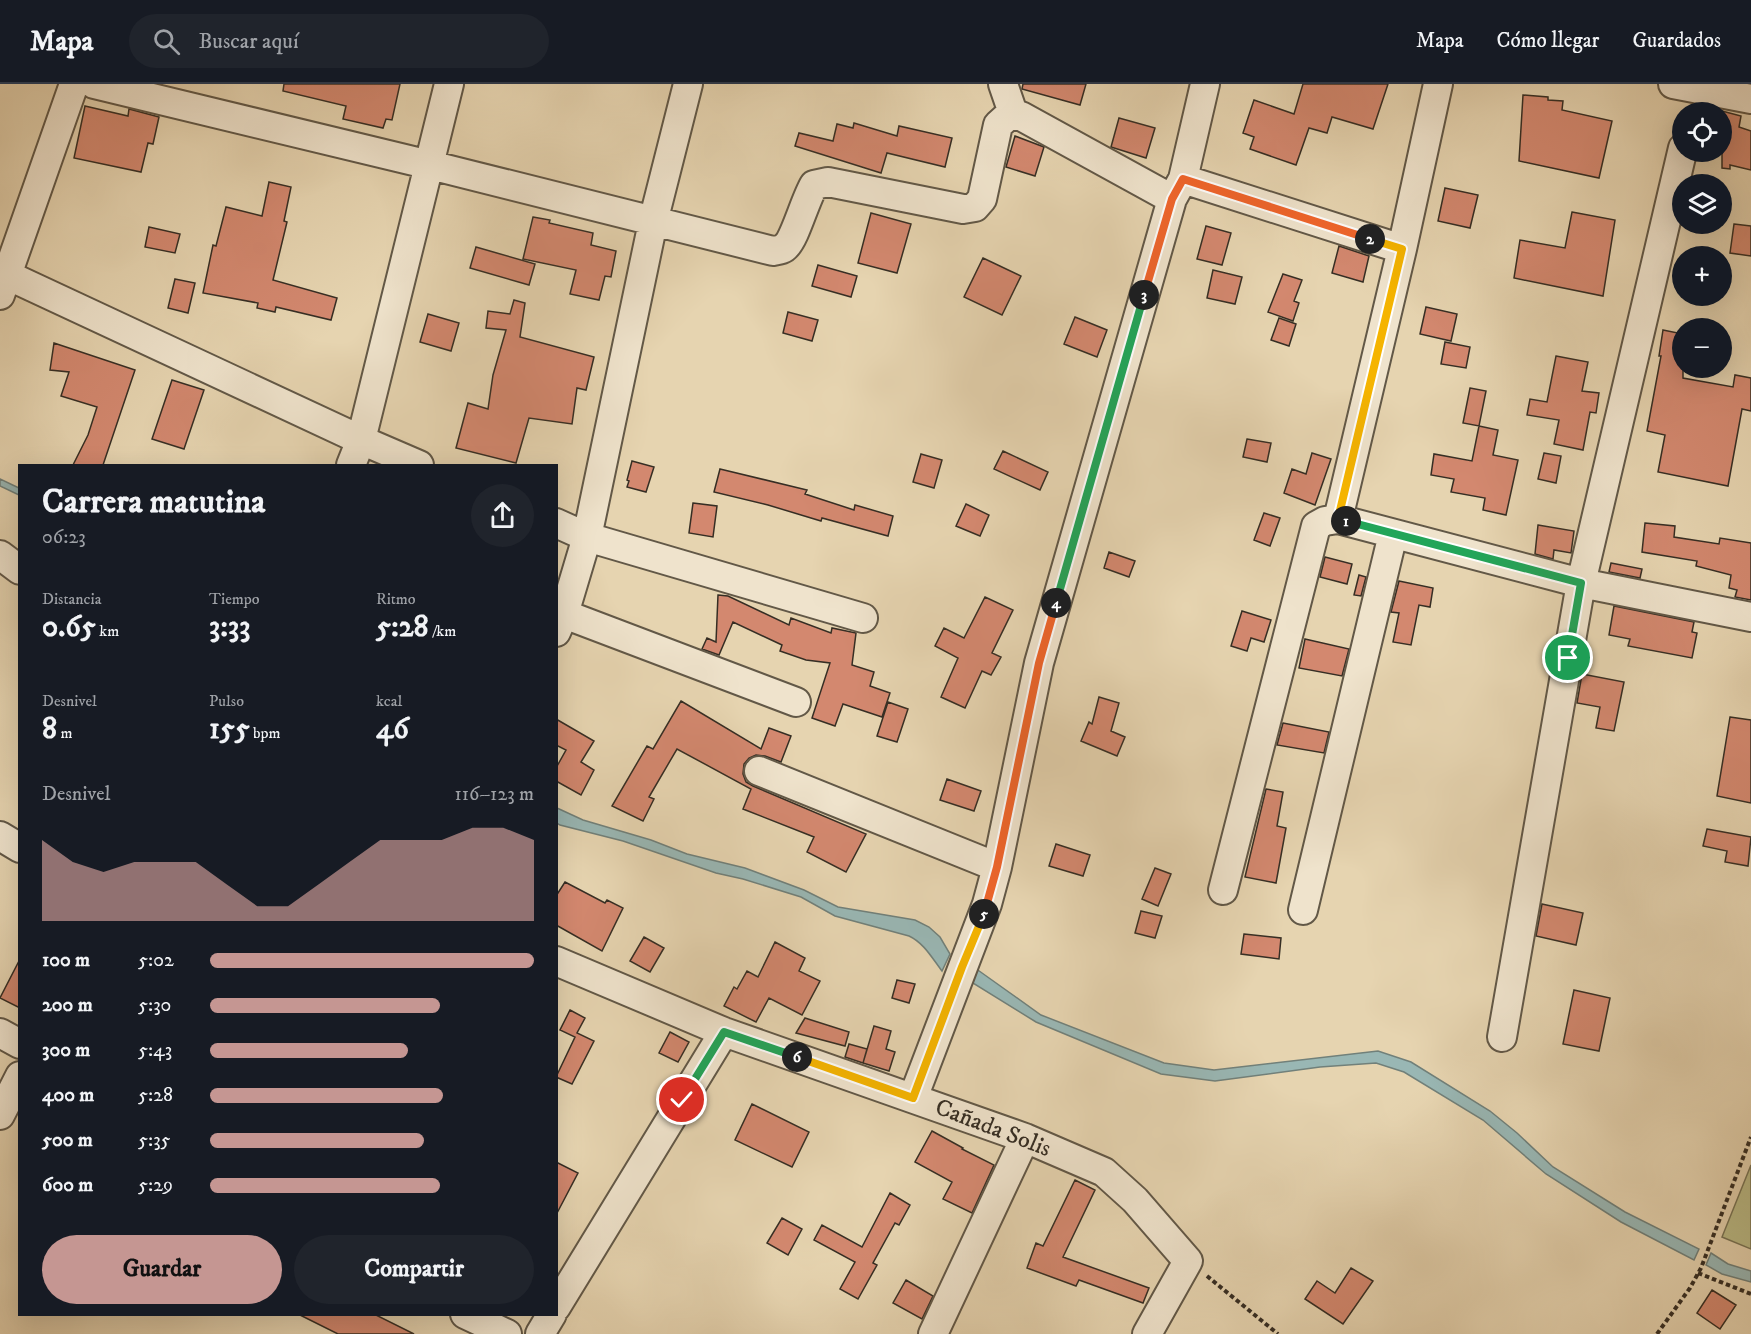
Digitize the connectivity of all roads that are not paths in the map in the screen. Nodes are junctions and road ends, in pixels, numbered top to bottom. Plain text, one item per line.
1 (74, 84) edge
2 (94, 84) edge
3 (449, 84) edge
4 (688, 84) edge
5 (1003, 84) edge
6 (1205, 84) edge
7 (1438, 84) edge
8 (1690, 92) edge
9 (1751, 99) edge
10 (1014, 116) junction
11 (1680, 162) edge
12 (429, 165) junction
13 (1177, 189) junction
14 (653, 222) junction
15 (1402, 249) junction
16 (3, 285) edge
17 (356, 453) edge
18 (414, 464) edge
19 (1338, 519) junction
20 (558, 525) edge
21 (1393, 534) junction
22 (587, 537) junction
23 (0, 555) edge
24 (18, 568) edge
25 (1581, 583) junction
26 (1751, 617) edge
27 (863, 618) dead end
28 (560, 623) edge
29 (796, 702) dead end
30 (759, 771) dead end
31 (0, 836) edge
32 (18, 847) edge
33 (997, 867) junction
34 (1223, 890) dead end
35 (1303, 910) dead end
36 (558, 962) edge
37 (724, 1032) junction
38 (0, 1034) edge
39 (1502, 1037) dead end
40 (18, 1043) edge
41 (18, 1080) edge
42 (913, 1098) junction
43 (0, 1115) edge
44 (1025, 1138) junction
45 (558, 1304) edge
46 (469, 1316) edge
47 (507, 1334) edge
48 (933, 1334) edge
49 (1147, 1334) edge

1 - 16 street
2 - 12 street
3 - 12 street
4 - 14 street
5 - 10 street
6 - 13 street
7 - 15 street
8 - 9 street
10 - 13 street
10 - 14 street
11 - 25 street
12 - 14 street
12 - 17 street
13 - 15 street
13 - 33 street
14 - 22 street
15 - 19 street
16 - 17 street
17 - 18 street
19 - 21 street
19 - 34 street
20 - 22 street
21 - 25 street
21 - 35 street
22 - 27 street
22 - 28 street
23 - 24 street
25 - 26 street
25 - 39 street
28 - 29 street
30 - 33 street
31 - 32 street
33 - 42 street
36 - 37 street, Cañada Solis
37 - 42 street, Cañada Solis
37 - 45 street
38 - 40 street
41 - 43 street
42 - 44 street, Cañada Solis
44 - 48 street
44 - 49 street, Cañada Solis
46 - 47 street

